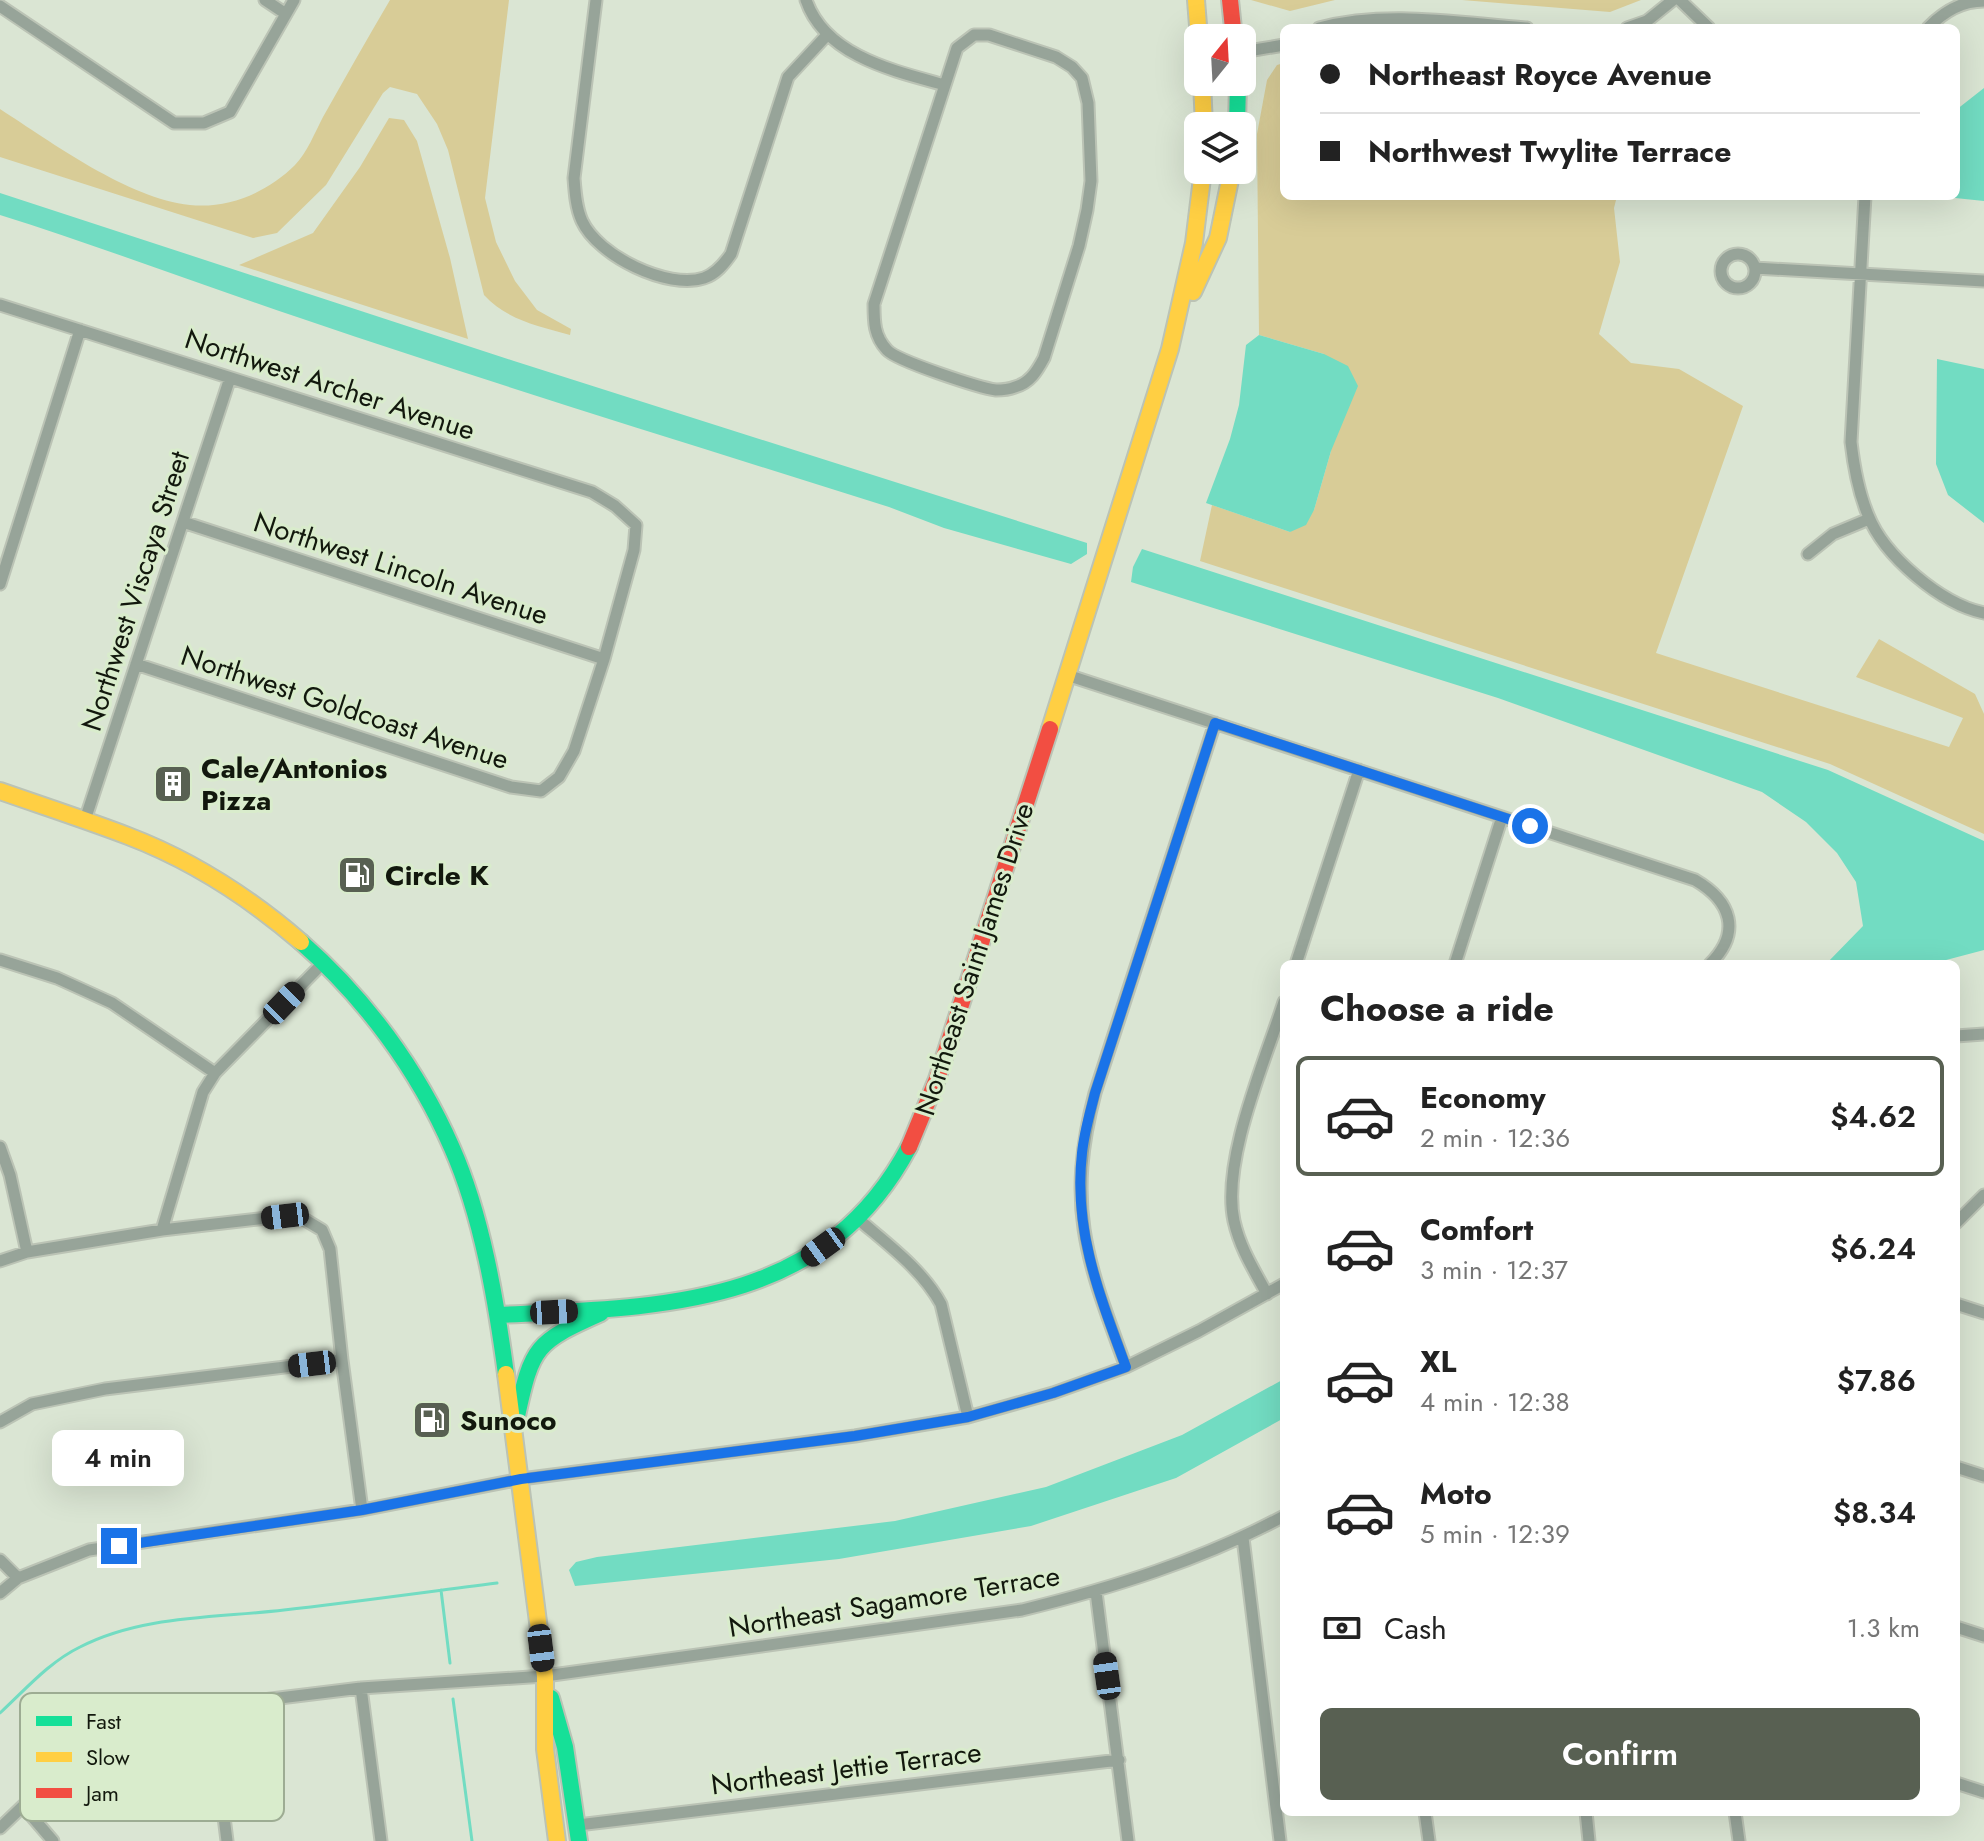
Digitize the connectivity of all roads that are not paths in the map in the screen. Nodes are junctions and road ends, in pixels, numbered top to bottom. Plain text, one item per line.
1 (265, 0) edge
2 (294, 0) edge
3 (596, 0) edge
4 (806, 0) edge
5 (1196, 0) edge
6 (1230, 0) edge
7 (1673, 0) edge
8 (1680, 0) edge
9 (1984, 1) edge
10 (0, 6) edge
11 (286, 14) junction
12 (1198, 24) edge
13 (1233, 24) edge
14 (1333, 24) edge
15 (1474, 24) edge
16 (1638, 24) edge
17 (1705, 24) edge
18 (1933, 24) edge
19 (827, 35) junction
20 (1280, 46) edge
21 (1256, 50) edge
22 (945, 85) junction
23 (1202, 184) edge
24 (1229, 184) edge
25 (1865, 200) edge
26 (1755, 268) dead end
27 (1860, 272) junction
28 (1984, 281) edge
29 (0, 305) edge
30 (1179, 323) junction
31 (80, 330) junction
32 (230, 378) junction
33 (1869, 519) junction
34 (183, 522) junction
35 (1808, 554) dead end
36 (0, 584) edge
37 (1984, 613) edge
38 (604, 659) junction
39 (136, 664) junction
40 (1067, 675) junction
41 (1215, 723) junction
42 (1359, 770) junction
43 (0, 791) edge
44 (1502, 817) junction
45 (85, 820) junction
46 (0, 960) edge
47 (1297, 960) edge
48 (1456, 960) edge
49 (1714, 960) edge
50 (324, 962) junction
51 (1280, 1014) edge
52 (1984, 1034) edge
53 (1960, 1036) edge
54 (215, 1073) junction
55 (0, 1147) edge
56 (1984, 1195) edge
57 (857, 1218) junction
58 (1960, 1219) edge
59 (162, 1230) junction
60 (27, 1252) junction
61 (0, 1261) edge
62 (1280, 1286) edge
63 (1267, 1294) junction
64 (1960, 1305) edge
65 (611, 1308) junction
66 (1984, 1313) edge
67 (498, 1315) junction
68 (342, 1360) junction
69 (1126, 1367) junction
70 (968, 1417) junction
71 (0, 1422) edge
72 (515, 1430) junction
73 (1960, 1468) edge
74 (1984, 1476) edge
75 (521, 1479) junction
76 (362, 1510) junction
77 (1280, 1518) edge
78 (1243, 1538) junction
79 (0, 1560) edge
80 (18, 1578) junction
81 (1096, 1592) junction
82 (0, 1593) edge
83 (1960, 1628) edge
84 (1984, 1636) edge
85 (545, 1676) junction
86 (361, 1688) junction
87 (284, 1697) edge
88 (1119, 1760) junction
89 (1960, 1784) edge
90 (1984, 1792) edge
91 (20, 1809) edge
92 (1426, 1816) edge
93 (1586, 1816) edge
94 (1736, 1816) edge
95 (36, 1821) edge
96 (224, 1821) edge
97 (0, 1828) edge
98 (579, 1833) edge
99 (53, 1841) edge
100 (227, 1841) edge
101 (381, 1841) edge
102 (557, 1841) edge
103 (1128, 1841) edge
104 (1280, 1841) edge
105 (1429, 1841) edge
106 (1589, 1841) edge
107 (1739, 1841) edge

1 - 11 street
2 - 11 street
3 - 19 street
4 - 19 street
5 - 12 main road
6 - 13 main road
7 - 16 street
8 - 17 street
9 - 18 street
10 - 11 street
14 - 15 street
19 - 22 street
20 - 21 street
22 - 22 street
23 - 30 main road, Northeast Saint James Drive
24 - 30 main road, Northeast Saint James Drive
25 - 27 street
26 - 27 street
27 - 28 street
27 - 33 street
29 - 31 street, Northwest Archer Avenue
30 - 40 main road, Northeast Saint James Drive
31 - 32 street, Northwest Archer Avenue
31 - 36 street
32 - 34 street, Northwest Viscaya Street
32 - 38 street, Northwest Archer Avenue
33 - 35 street
33 - 37 street
34 - 38 street, Northwest Lincoln Avenue
34 - 39 street, Northwest Viscaya Street
38 - 39 street, Northwest Goldcoast Avenue
39 - 45 street, Northwest Viscaya Street
40 - 41 street
40 - 57 main road, Northeast Saint James Drive
41 - 42 street
41 - 69 street
42 - 44 street
42 - 47 street
43 - 45 main road
44 - 48 street
44 - 49 street
45 - 50 main road
46 - 54 street
50 - 54 street
50 - 67 main road
51 - 63 street
52 - 53 street
54 - 59 street
55 - 60 street
56 - 58 street
57 - 65 main road, Northeast Saint James Drive
57 - 70 street
59 - 60 street
59 - 68 street
60 - 61 street
62 - 63 street
63 - 69 street
64 - 66 street
65 - 67 main road, Northeast Saint James Drive
65 - 72 main road
67 - 72 main road
68 - 71 street
68 - 76 street
69 - 70 street
70 - 75 street
72 - 75 main road
73 - 74 street
75 - 76 street
75 - 85 main road
76 - 80 street
77 - 78 street, Northeast Sagamore Terrace
78 - 81 street, Northeast Sagamore Terrace
78 - 104 street
79 - 80 street
80 - 82 street
81 - 85 street, Northeast Sagamore Terrace
81 - 88 street
83 - 84 street
85 - 86 street, Northeast Sagamore Terrace
85 - 98 main road
85 - 102 main road
86 - 87 street, Northeast Sagamore Terrace
86 - 101 street
88 - 98 street, Northeast Jettie Terrace
88 - 103 street
89 - 90 street
91 - 97 street, Northeast Sagamore Terrace
92 - 105 street
93 - 106 street
94 - 107 street
95 - 99 street
96 - 100 street

